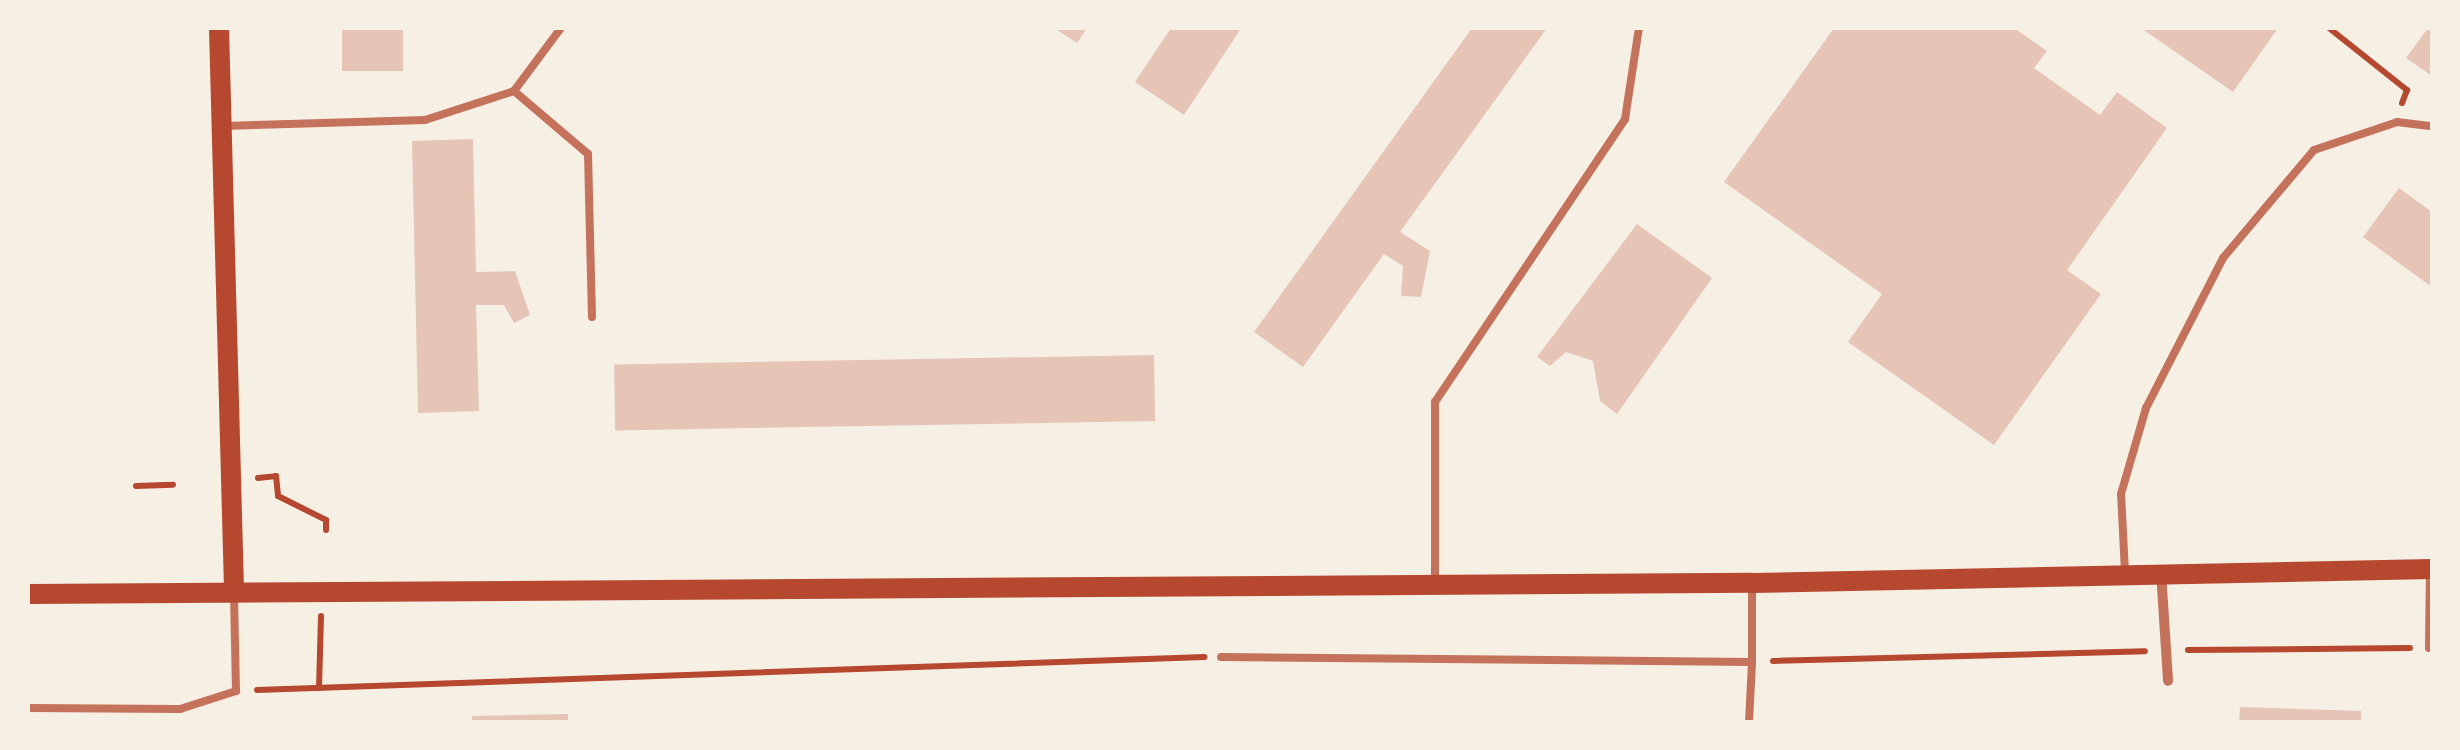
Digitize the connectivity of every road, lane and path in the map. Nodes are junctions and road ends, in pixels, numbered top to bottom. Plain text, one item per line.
1 (220, 28) edge
2 (561, 28) edge
3 (1639, 28) edge
4 (2329, 28) edge
5 (514, 91) junction
6 (2397, 122) junction
7 (221, 126) junction
8 (2432, 126) edge
9 (592, 317) dead end
10 (247, 479) dead end
11 (173, 485) dead end
12 (136, 486) dead end
13 (326, 530) dead end
14 (2431, 569) edge
15 (2126, 572) junction
16 (2160, 572) junction
17 (1434, 581) junction
18 (1752, 584) junction
19 (234, 590) junction
20 (28, 594) edge
21 (322, 614) dead end
22 (2429, 648) joint
23 (2165, 650) junction
24 (1221, 657) joint
25 (1752, 662) junction
26 (2168, 681) dead end
27 (319, 688) junction
28 (236, 691) junction
29 (28, 708) edge
30 (1749, 722) edge

1 - 7 main road
2 - 5 lane
3 - 17 lane
4 - 6 path
5 - 7 lane
5 - 9 lane
6 - 8 lane
6 - 15 lane
7 - 19 main road
10 - 13 path
11 - 12 path
14 - 16 main road
14 - 22 lane
15 - 16 main road
15 - 18 main road
16 - 23 street
17 - 18 main road
17 - 19 main road
18 - 25 lane
19 - 20 main road
19 - 28 lane
21 - 27 path
22 - 23 path
23 - 25 path
23 - 26 street
24 - 25 lane
24 - 27 path
25 - 30 lane
27 - 28 path
28 - 29 lane

